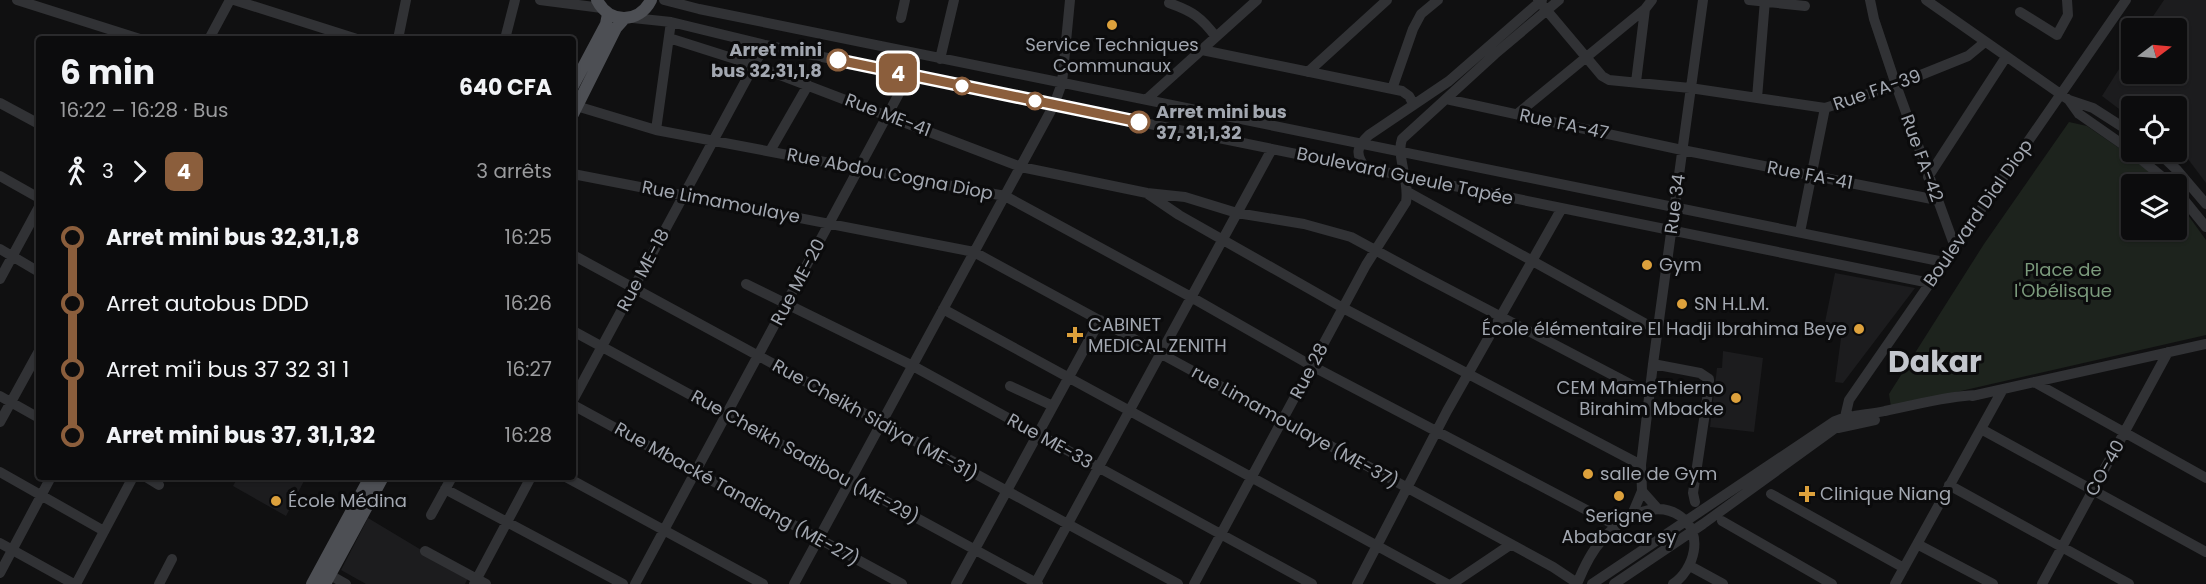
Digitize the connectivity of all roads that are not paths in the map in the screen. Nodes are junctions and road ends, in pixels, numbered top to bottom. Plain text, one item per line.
1 (17, 0) edge
2 (232, 0) edge
3 (406, 0) edge
4 (515, 0) edge
5 (540, 0) edge
6 (651, 0) edge
7 (664, 0) edge
8 (905, 0) edge
9 (954, 0) edge
10 (1070, 0) edge
11 (1257, 0) edge
12 (1387, 0) edge
13 (1438, 0) edge
14 (1558, 0) edge
15 (1652, 0) edge
16 (1703, 0) edge
17 (1749, 0) edge
18 (1926, 0) edge
19 (2067, 0) edge
20 (2126, 0) edge
21 (1765, 1) edge
22 (1868, 2) edge
23 (1169, 3) dead end
24 (1542, 3) edge
25 (1805, 6) dead end
26 (602, 7) edge
27 (1645, 9) junction
28 (2020, 12) dead end
29 (628, 18) junction
30 (901, 18) dead end
31 (671, 22) junction
32 (128, 36) edge
33 (211, 36) edge
34 (347, 36) edge
35 (399, 36) edge
36 (506, 36) edge
37 (1216, 37) junction
38 (669, 38) junction
39 (1985, 42) junction
40 (765, 45) junction
41 (1202, 50) junction
42 (597, 53) junction
43 (1586, 56) junction
44 (2006, 57) junction
45 (940, 59) junction
46 (754, 65) junction
47 (1308, 72) junction
48 (909, 75) junction
49 (576, 82) edge
50 (1636, 82) junction
51 (1062, 83) junction
52 (808, 85) junction
53 (1896, 85) junction
54 (1690, 88) junction
55 (1392, 89) junction
56 (2065, 97) junction
57 (1757, 98) junction
58 (1147, 99) junction
59 (1446, 99) junction
60 (0, 103) edge
61 (576, 104) edge
62 (1054, 105) junction
63 (1414, 105) junction
64 (1825, 108) junction
65 (576, 110) edge
66 (1517, 114) junction
67 (888, 115) junction
68 (36, 122) edge
69 (2121, 126) edge
70 (656, 130) junction
71 (713, 141) junction
72 (1360, 143) junction
73 (2121, 143) edge
74 (1272, 149) junction
75 (1682, 150) junction
76 (770, 151) junction
77 (1400, 151) junction
78 (2145, 162) edge
79 (2169, 162) edge
80 (1021, 166) junction
81 (859, 168) junction
82 (1366, 169) junction
83 (2159, 174) edge
84 (576, 175) edge
85 (0, 176) edge
86 (1405, 176) junction
87 (1812, 176) junction
88 (1928, 177) junction
89 (1408, 192) junction
90 (1147, 193) junction
91 (684, 195) junction
92 (36, 196) edge
93 (1005, 196) junction
94 (1185, 197) junction
95 (1937, 200) junction
96 (2187, 204) edge
97 (2206, 204) edge
98 (1676, 206) junction
99 (1562, 208) junction
100 (36, 212) edge
101 (1237, 213) junction
102 (1179, 215) junction
103 (830, 223) junction
104 (2206, 227) edge
105 (1672, 230) junction
106 (1800, 232) junction
107 (1223, 239) junction
108 (1954, 247) junction
109 (0, 249) edge
110 (1376, 249) junction
111 (974, 252) junction
112 (12, 256) junction
113 (576, 257) edge
114 (1532, 260) junction
115 (1944, 262) junction
116 (36, 270) edge
117 (0, 279) edge
118 (1930, 283) junction
119 (746, 284) dead end
120 (633, 288) junction
121 (1191, 297) junction
122 (787, 303) junction
123 (1343, 308) junction
124 (943, 309) junction
125 (1500, 317) junction
126 (1100, 320) junction
127 (1658, 330) junction
128 (576, 333) edge
129 (2206, 344) edge
130 (602, 346) junction
131 (2168, 352) junction
132 (1161, 353) junction
133 (36, 356) edge
134 (758, 356) junction
135 (1653, 364) junction
136 (912, 366) junction
137 (1312, 366) junction
138 (1468, 374) junction
139 (1068, 378) junction
140 (2034, 382) junction
141 (1010, 386) dead end
142 (2003, 389) junction
143 (1649, 394) junction
144 (1977, 395) junction
145 (0, 396) edge
146 (576, 396) edge
147 (1850, 400) junction
148 (11, 402) junction
149 (576, 404) edge
150 (1053, 406) junction
151 (1129, 411) junction
152 (726, 414) junction
153 (1874, 414) junction
154 (36, 416) edge
155 (1845, 417) junction
156 (1282, 421) junction
157 (0, 422) edge
158 (881, 423) junction
159 (1836, 429) junction
160 (1981, 429) junction
161 (1437, 431) junction
162 (2124, 434) junction
163 (1037, 435) junction
164 (1641, 465) junction
165 (1098, 468) junction
166 (696, 471) junction
167 (0, 472) edge
168 (1252, 476) junction
169 (2206, 478) edge
170 (49, 480) edge
171 (131, 480) edge
172 (151, 480) edge
173 (368, 480) edge
174 (380, 480) edge
175 (450, 480) edge
176 (529, 480) edge
177 (571, 480) edge
178 (849, 482) junction
179 (159, 485) dead end
180 (1949, 485) junction
181 (446, 489) junction
182 (1408, 489) junction
183 (2093, 490) junction
184 (1007, 491) junction
185 (1642, 491) junction
186 (1771, 494) dead end
187 (41, 495) junction
188 (1695, 502) dead end
189 (1658, 509) junction
190 (431, 515) dead end
191 (1631, 517) junction
192 (1685, 521) junction
193 (1722, 521) dead end
194 (507, 522) junction
195 (1068, 524) junction
196 (1617, 526) junction
197 (104, 531) junction
198 (664, 531) junction
199 (1691, 531) junction
200 (1221, 535) junction
201 (818, 538) junction
202 (0, 543) edge
203 (1917, 544) junction
204 (1510, 545) junction
205 (1378, 546) junction
206 (2062, 548) junction
207 (13, 549) junction
208 (975, 550) junction
209 (425, 551) dead end
210 (2206, 552) edge
211 (172, 559) dead end
212 (1690, 566) junction
213 (1904, 568) junction
214 (0, 573) edge
215 (327, 580) edge
216 (479, 582) edge
217 (75, 584) edge
218 (159, 584) edge
219 (312, 584) edge
220 (346, 584) edge
221 (623, 584) edge
222 (635, 584) edge
223 (763, 584) edge
224 (794, 584) edge
225 (902, 584) edge
226 (956, 584) edge
227 (1036, 584) edge
228 (1178, 584) edge
229 (1194, 584) edge
230 (1312, 584) edge
231 (1358, 584) edge
232 (1447, 584) edge
233 (1452, 584) edge
234 (1577, 584) edge
235 (1592, 584) edge
236 (1614, 584) edge
237 (1673, 584) edge
238 (1723, 584) edge
239 (1833, 584) edge
240 (1895, 584) edge
241 (1993, 584) edge
242 (2042, 584) edge
243 (2129, 584) edge

1 - 32 street
2 - 33 street
2 - 34 street
3 - 35 street
4 - 36 street
5 - 26 street
6 - 29 main road
7 - 45 street, Boulevard Gueule Tapée
8 - 30 street
9 - 45 street
10 - 51 street
11 - 37 street
12 - 47 street
13 - 55 street
14 - 24 street
15 - 27 street
16 - 54 street, Rue 34
17 - 21 street
18 - 39 street
19 - 28 street
20 - 56 street, Boulevard Dial Diop
21 - 25 street
21 - 57 street
22 - 53 street, Rue FA-42
23 - 37 street
24 - 43 street, Rue FA-39
24 - 59 street
24 - 63 street
26 - 29 main road
26 - 42 main road
27 - 43 street
27 - 50 street
29 - 31 street, Boulevard Gueule Tapée
29 - 42 main road
31 - 38 street
31 - 40 street, Boulevard Gueule Tapée
37 - 41 street
38 - 46 street, Rue ME-41
38 - 70 street
39 - 44 street
39 - 53 street, Rue FA-39
40 - 46 street, Rue ME-18
40 - 48 street, Boulevard Gueule Tapée
41 - 47 street
41 - 58 street
42 - 49 main road
42 - 61 main road
43 - 50 street, Rue FA-39
43 - 66 street
44 - 56 street
44 - 88 street
45 - 51 street, Boulevard Gueule Tapée
46 - 52 street, Rue ME-41
46 - 71 street, Rue ME-18
47 - 55 street
48 - 62 street, Boulevard Gueule Tapée
48 - 67 street, Rue ME-20
50 - 54 street, Rue FA-39
51 - 58 street, Boulevard Gueule Tapée
51 - 62 street
52 - 67 street, Rue ME-41
52 - 76 street
53 - 64 street, Rue FA-39
53 - 88 street, Rue FA-42
54 - 57 street, Rue FA-39
54 - 75 street, Rue 34
55 - 63 street
56 - 69 street
56 - 73 street
56 - 108 street, Boulevard Dial Diop
57 - 64 street, Rue FA-39
58 - 72 street, Boulevard Gueule Tapée
59 - 66 street, Rue FA-47
59 - 77 street
60 - 68 street
62 - 74 street, Boulevard Gueule Tapée
62 - 80 street
63 - 72 street
64 - 87 street
65 - 70 street, Rue Abdou Cogna Diop
66 - 75 street, Rue FA-47
67 - 80 street, Rue ME-41
67 - 81 street, Rue ME-20
70 - 71 street, Rue Abdou Cogna Diop
71 - 76 street, Rue Abdou Cogna Diop
71 - 91 street, Rue ME-18
72 - 77 street, Boulevard Gueule Tapée
72 - 82 street
74 - 82 street, Boulevard Gueule Tapée
74 - 101 street
75 - 87 street, Rue FA-41
75 - 98 street, Rue 34
76 - 81 street, Rue Abdou Cogna Diop
77 - 86 street
77 - 98 street, Boulevard Gueule Tapée
78 - 83 street
79 - 97 street
80 - 90 street, Rue ME-41
80 - 93 street
81 - 93 street, Rue Abdou Cogna Diop
81 - 103 street, Rue ME-20
82 - 86 street, Boulevard Gueule Tapée
84 - 91 street, Rue Limamoulaye
85 - 92 street
86 - 89 street
86 - 99 street, Boulevard Gueule Tapée
87 - 95 street, Rue FA-41
87 - 106 street
88 - 95 street, Rue FA-42
89 - 110 street, Rue 28
89 - 114 street
90 - 94 street, Rue ME-41
90 - 102 street
91 - 103 street, Rue Limamoulaye
91 - 120 street, Rue ME-18
93 - 111 street
93 - 121 street, Rue Abdou Cogna Diop
94 - 101 street, Rue ME-41
94 - 102 street
95 - 108 street, Rue FA-42
96 - 104 street
98 - 105 street, Rue 34
98 - 106 street, Boulevard Gueule Tapée
99 - 105 street, Boulevard Gueule Tapée
99 - 114 street
100 - 112 street
101 - 107 street
101 - 110 street, Rue ME-41
102 - 107 street
103 - 111 street, Rue Limamoulaye
103 - 122 street, Rue ME-20
105 - 118 street, Boulevard Gueule Tapée
105 - 127 street, Rue 34
106 - 115 street, Boulevard Gueule Tapée
107 - 121 street
107 - 123 street
108 - 115 street, Boulevard Dial Diop
109 - 112 street
110 - 123 street, Rue 28
110 - 125 street, Rue ME-41
111 - 124 street
111 - 126 street, rue Limamoulaye (ME-37)
112 - 116 street
112 - 117 street
113 - 120 street, Rue Cheikh Sidiya (ME-31)
114 - 125 street
114 - 127 street
115 - 118 street, Boulevard Dial Diop
118 - 147 street, Boulevard Dial Diop
119 - 122 street, Rue ME-33
120 - 130 street, Rue ME-18
120 - 134 street, Rue Cheikh Sidiya (ME-31)
121 - 132 street
121 - 137 street, Rue Abdou Cogna Diop
122 - 134 street, Rue ME-20
122 - 136 street, Rue ME-33
123 - 137 street, Rue 28
123 - 138 street
124 - 136 street
124 - 139 street
125 - 138 street
125 - 143 street, Rue ME-41
126 - 132 street, rue Limamoulaye (ME-37)
126 - 139 street
127 - 135 street, Rue 34
128 - 130 street, Rue Cheikh Sadibou (ME-29)
129 - 131 street
130 - 146 street, Rue ME-18
130 - 152 street, Rue Cheikh Sadibou (ME-29)
131 - 140 street
131 - 162 street, CO-40
132 - 151 street
132 - 156 street, rue Limamoulaye (ME-37)
133 - 148 street
134 - 152 street, Rue ME-20
134 - 158 street, Rue Cheikh Sidiya (ME-31)
135 - 143 street, Rue 34
135 - 188 street
136 - 158 street
136 - 163 street, Rue ME-33
137 - 156 street, Rue 28
137 - 161 street, Rue Abdou Cogna Diop
138 - 161 street
138 - 164 street
139 - 150 street
139 - 151 street
140 - 142 street
140 - 162 street
141 - 150 street
142 - 144 street
142 - 160 street
143 - 164 street, Rue 34
144 - 153 street
144 - 159 street
145 - 148 street
147 - 153 street
147 - 155 street, Boulevard Dial Diop
148 - 154 street
148 - 157 street
149 - 166 street, Rue Mbacké Tandiang (ME-27)
150 - 163 street
151 - 165 street
151 - 168 street
152 - 166 street, Rue ME-20
152 - 178 street, Rue Cheikh Sadibou (ME-29)
153 - 155 street
155 - 159 street, Boulevard Dial Diop
155 - 192 street
156 - 168 street, Rue 28
156 - 182 street, rue Limamoulaye (ME-37)
158 - 178 street
158 - 184 street, Rue Cheikh Sidiya (ME-31)
159 - 199 street
160 - 180 street
160 - 183 street
161 - 182 street
161 - 196 street, Rue Abdou Cogna Diop
162 - 169 street
162 - 183 street, CO-40
163 - 165 street, Rue ME-33
163 - 184 street
164 - 185 street, Rue 34
165 - 195 street
165 - 200 street, Rue ME-33
166 - 198 street, Rue ME-20
166 - 201 street, Rue Mbacké Tandiang (ME-27)
167 - 187 street
168 - 200 street, Rue 28
168 - 205 street
170 - 187 street
171 - 197 street
172 - 179 street
173 - 219 main road
174 - 215 main road
175 - 181 street
176 - 194 street
177 - 198 street
178 - 201 street
178 - 208 street, Rue Cheikh Sadibou (ME-29)
180 - 203 street
180 - 206 street
181 - 190 street
181 - 194 street
182 - 204 street, rue Limamoulaye (ME-37)
182 - 205 street
183 - 206 street, CO-40
183 - 210 street
184 - 195 street, Rue Cheikh Sidiya (ME-31)
184 - 208 street
185 - 189 street
185 - 191 street
186 - 213 street
187 - 197 street
187 - 207 street
189 - 191 street
189 - 192 street
191 - 196 street
192 - 199 street
192 - 235 street
193 - 239 street
194 - 216 street
194 - 221 street
195 - 227 street
195 - 228 street, Rue Cheikh Sidiya (ME-31)
196 - 234 street
197 - 217 street
198 - 222 street, Rue ME-20
198 - 223 street
199 - 212 street
199 - 236 street
200 - 229 street, Rue 28
200 - 230 street, Rue ME-33
201 - 224 street
201 - 225 street, Rue Mbacké Tandiang (ME-27)
202 - 207 street
203 - 213 street
203 - 241 street
204 - 233 street
204 - 234 street, rue Limamoulaye (ME-37)
205 - 231 street
205 - 232 street
206 - 242 street, CO-40
206 - 243 street
207 - 214 street
207 - 217 street
208 - 226 street
208 - 227 street, Rue Cheikh Sadibou (ME-29)
209 - 216 street
211 - 218 street
212 - 237 street
212 - 238 street
213 - 240 street
215 - 220 street

